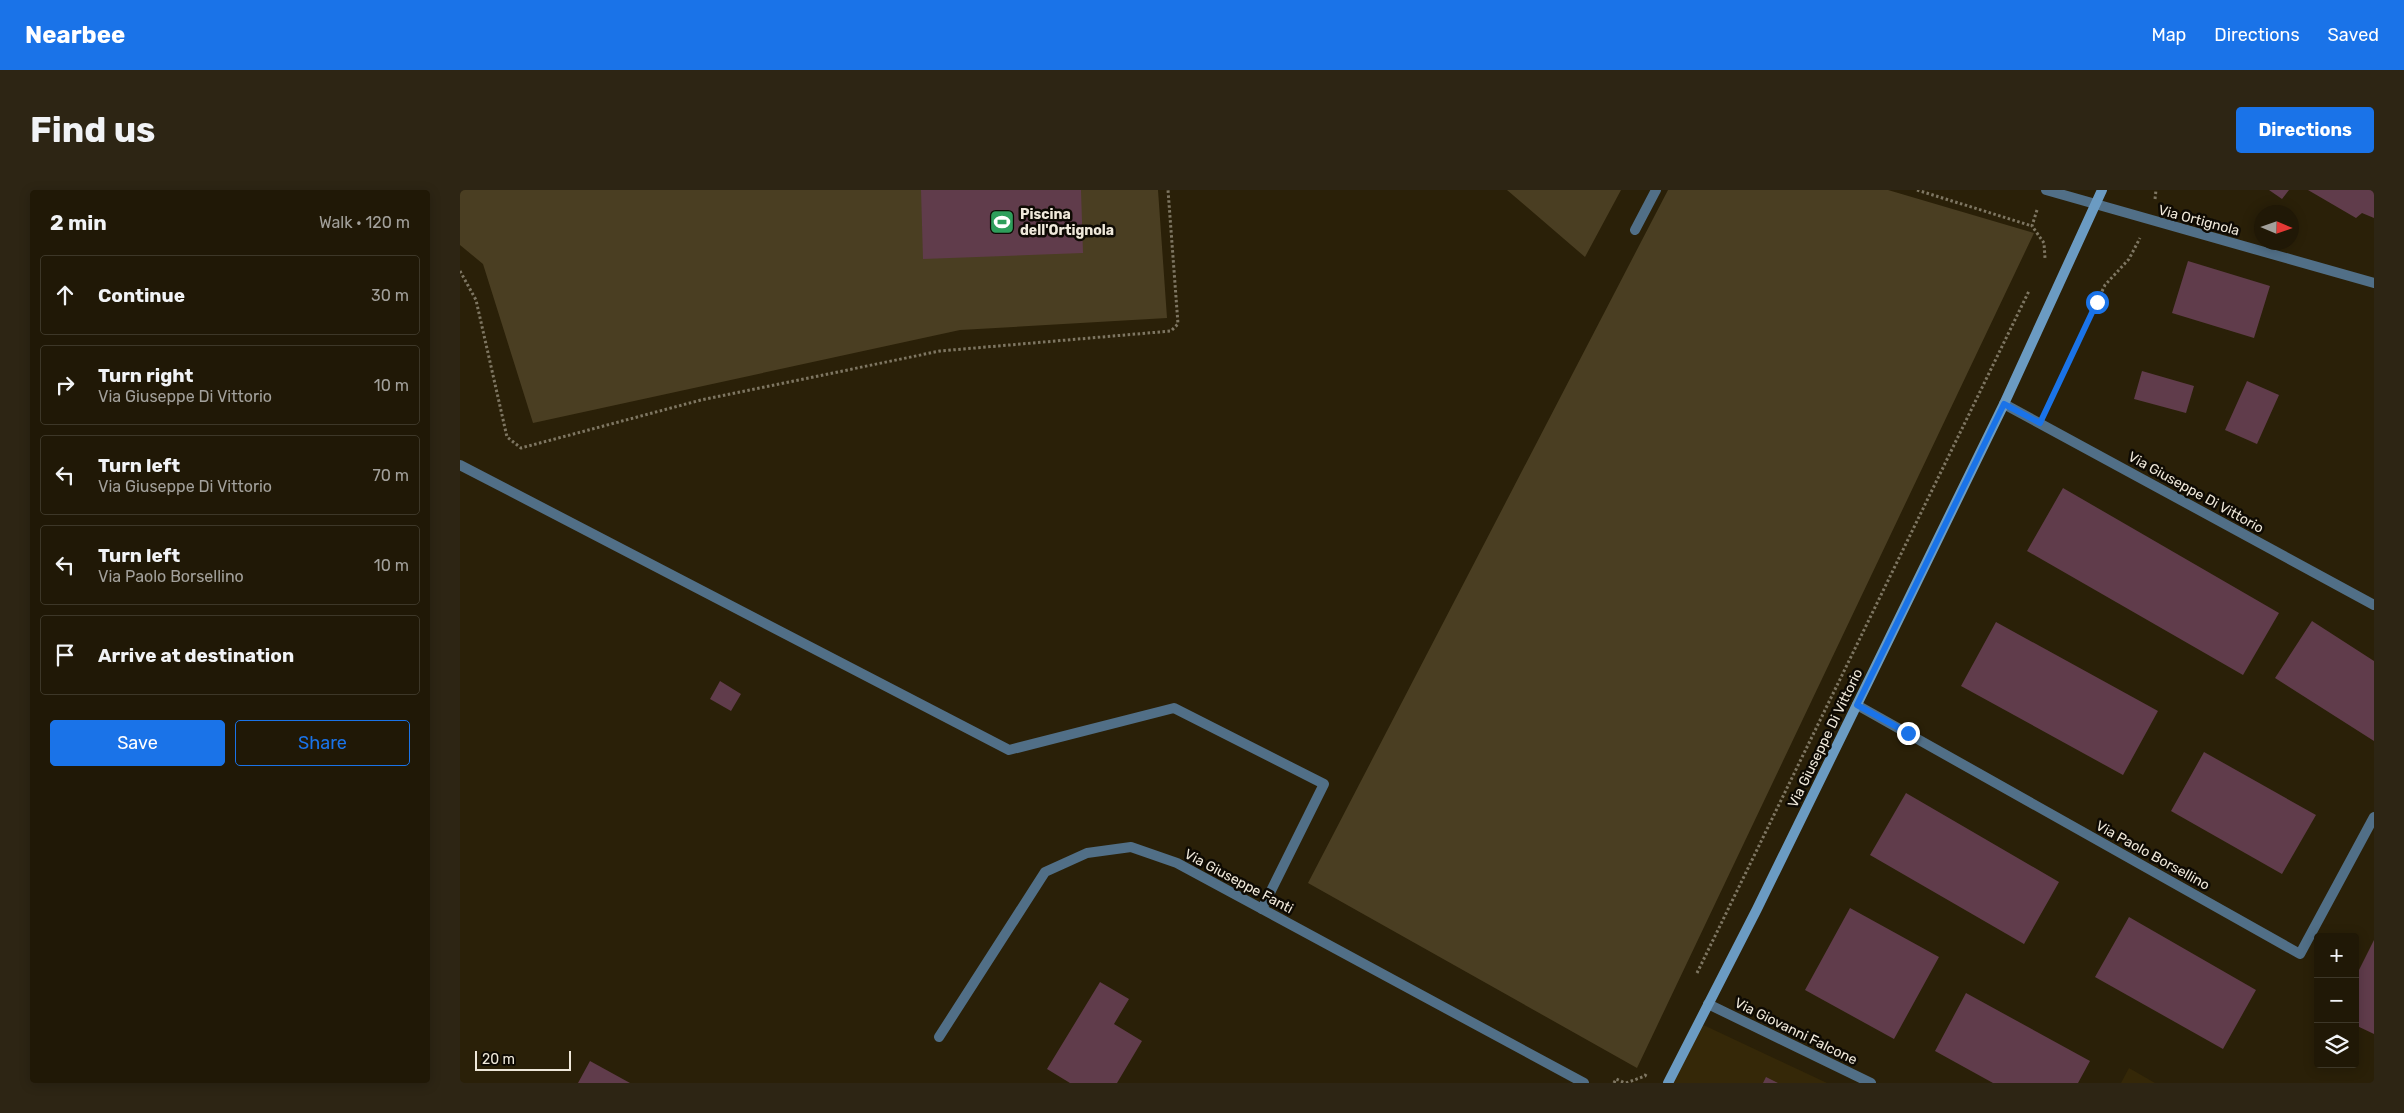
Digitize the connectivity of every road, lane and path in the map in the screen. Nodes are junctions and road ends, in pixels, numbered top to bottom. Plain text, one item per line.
1 (1168, 190) edge
2 (1656, 190) edge
3 (1917, 190) edge
4 (2046, 190) edge
5 (2102, 190) edge
6 (2156, 190) edge
7 (2095, 206) junction
8 (2038, 208) dead end
9 (2147, 220) junction
10 (2032, 226) junction
11 (1635, 230) dead end
12 (2041, 266) dead end
13 (460, 272) edge
14 (2374, 283) edge
15 (2032, 284) dead end
16 (2004, 404) junction
17 (2040, 423) junction
18 (460, 464) edge
19 (2374, 605) edge
20 (1857, 705) junction
21 (2374, 817) edge
22 (1262, 909) junction
23 (1693, 981) dead end
24 (1708, 1004) junction
25 (939, 1037) dead end
26 (1649, 1068) dead end
27 (1584, 1083) edge
28 (1614, 1083) edge
29 (1625, 1083) edge
30 (1668, 1083) edge
31 (1871, 1083) edge

1 - 13 path
2 - 11 street
3 - 10 path
4 - 7 street, Via Ortignola
5 - 7 main road, Via Giuseppe Di Vittorio
6 - 9 path
7 - 9 street, Via Ortignola
7 - 16 main road, Via Giuseppe Di Vittorio
8 - 10 path
9 - 14 street, Via Ortignola
9 - 17 path
10 - 12 path
15 - 23 path
16 - 17 street, Via Giuseppe Di Vittorio
16 - 20 main road, Via Giuseppe Di Vittorio
17 - 19 street, Via Giuseppe Di Vittorio
18 - 22 street
20 - 21 street, Via Paolo Borsellino
20 - 24 main road, Via Giuseppe Di Vittorio
22 - 25 street, Via Giuseppe Fanti
22 - 27 street, Via Giuseppe Fanti
24 - 30 main road, Via Giuseppe Di Vittorio
24 - 31 street, Via Giovanni Falcone
26 - 29 path
28 - 29 path

